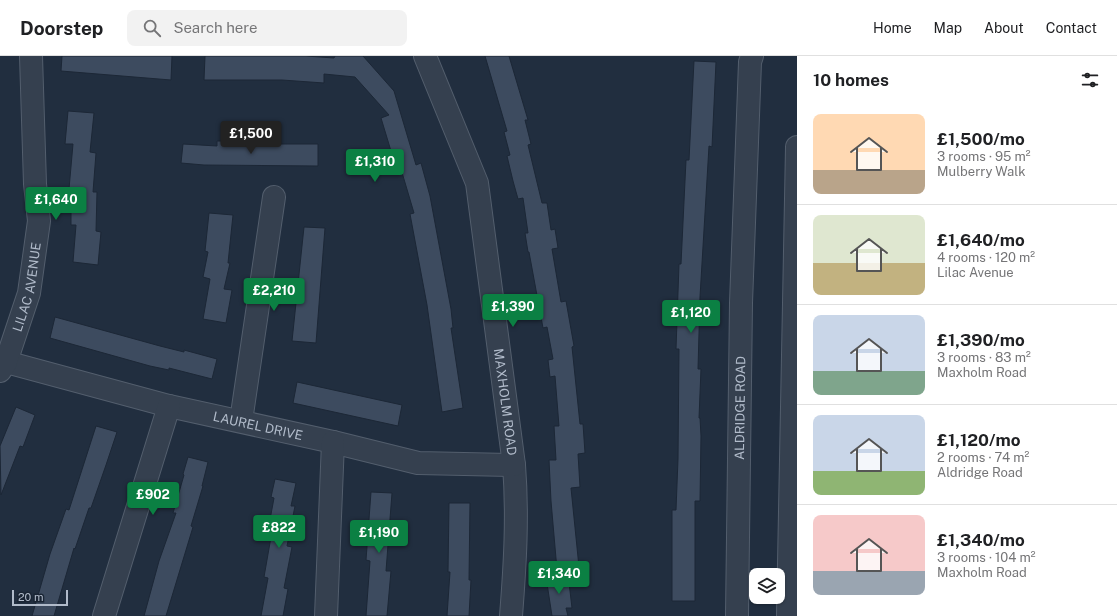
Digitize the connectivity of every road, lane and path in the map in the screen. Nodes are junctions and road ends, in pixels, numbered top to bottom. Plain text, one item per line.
1 (31, 56) edge
2 (425, 56) edge
3 (752, 56) edge
4 (797, 147) edge
5 (274, 198) dead end
6 (3, 367) edge
7 (169, 406) junction
8 (240, 421) junction
9 (333, 442) junction
10 (514, 465) junction
11 (794, 481) edge
12 (104, 616) edge
13 (326, 616) edge
14 (511, 616) edge
15 (736, 616) edge
16 (788, 616) edge

1 - 6 street, LILAC AVENUE
2 - 10 street, MAXHOLM ROAD
3 - 15 street, ALDRIDGE ROAD
4 - 11 street
5 - 8 street
6 - 7 street, LAUREL DRIVE
7 - 8 street, LAUREL DRIVE
7 - 12 street
8 - 9 street, LAUREL DRIVE
9 - 10 street, LAUREL DRIVE
9 - 13 street
10 - 14 street, MAXHOLM ROAD
11 - 16 street

